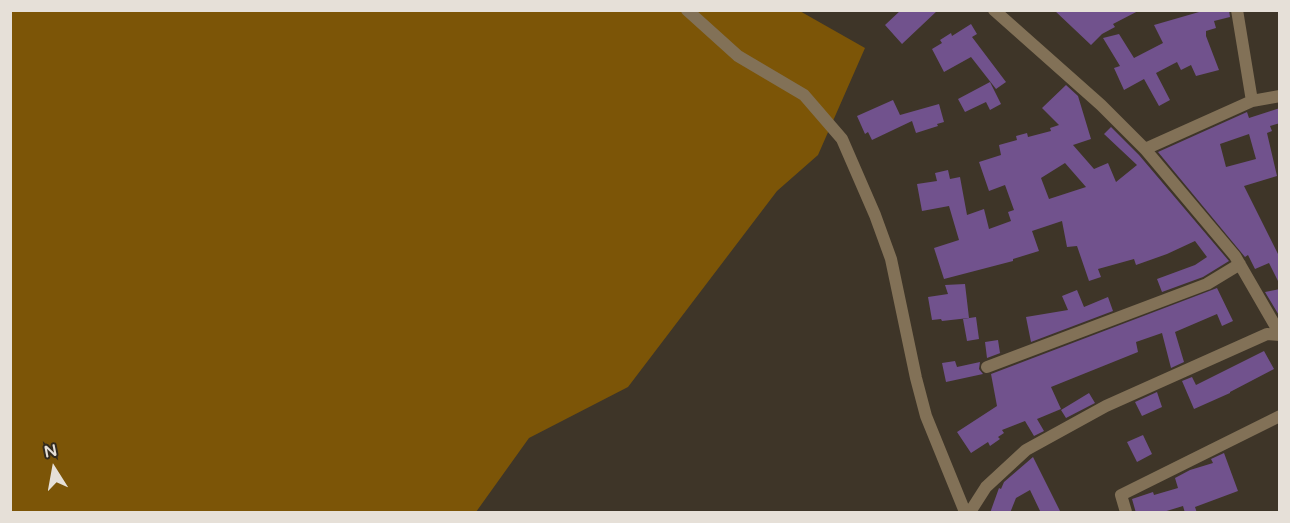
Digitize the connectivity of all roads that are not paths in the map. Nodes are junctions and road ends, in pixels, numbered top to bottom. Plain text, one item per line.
1 (687, 10) edge
2 (994, 10) edge
3 (1237, 10) edge
4 (1280, 96) edge
5 (1252, 100) junction
6 (1145, 149) junction
7 (1240, 264) junction
8 (1280, 334) edge
9 (987, 367) dead end
10 (1280, 416) edge
11 (965, 513) edge
12 (970, 513) edge
13 (1126, 513) edge

1 - 11 street
2 - 6 street
3 - 5 street
4 - 5 street
5 - 6 street
6 - 7 street
7 - 8 street
7 - 9 street
8 - 12 street
10 - 13 street

